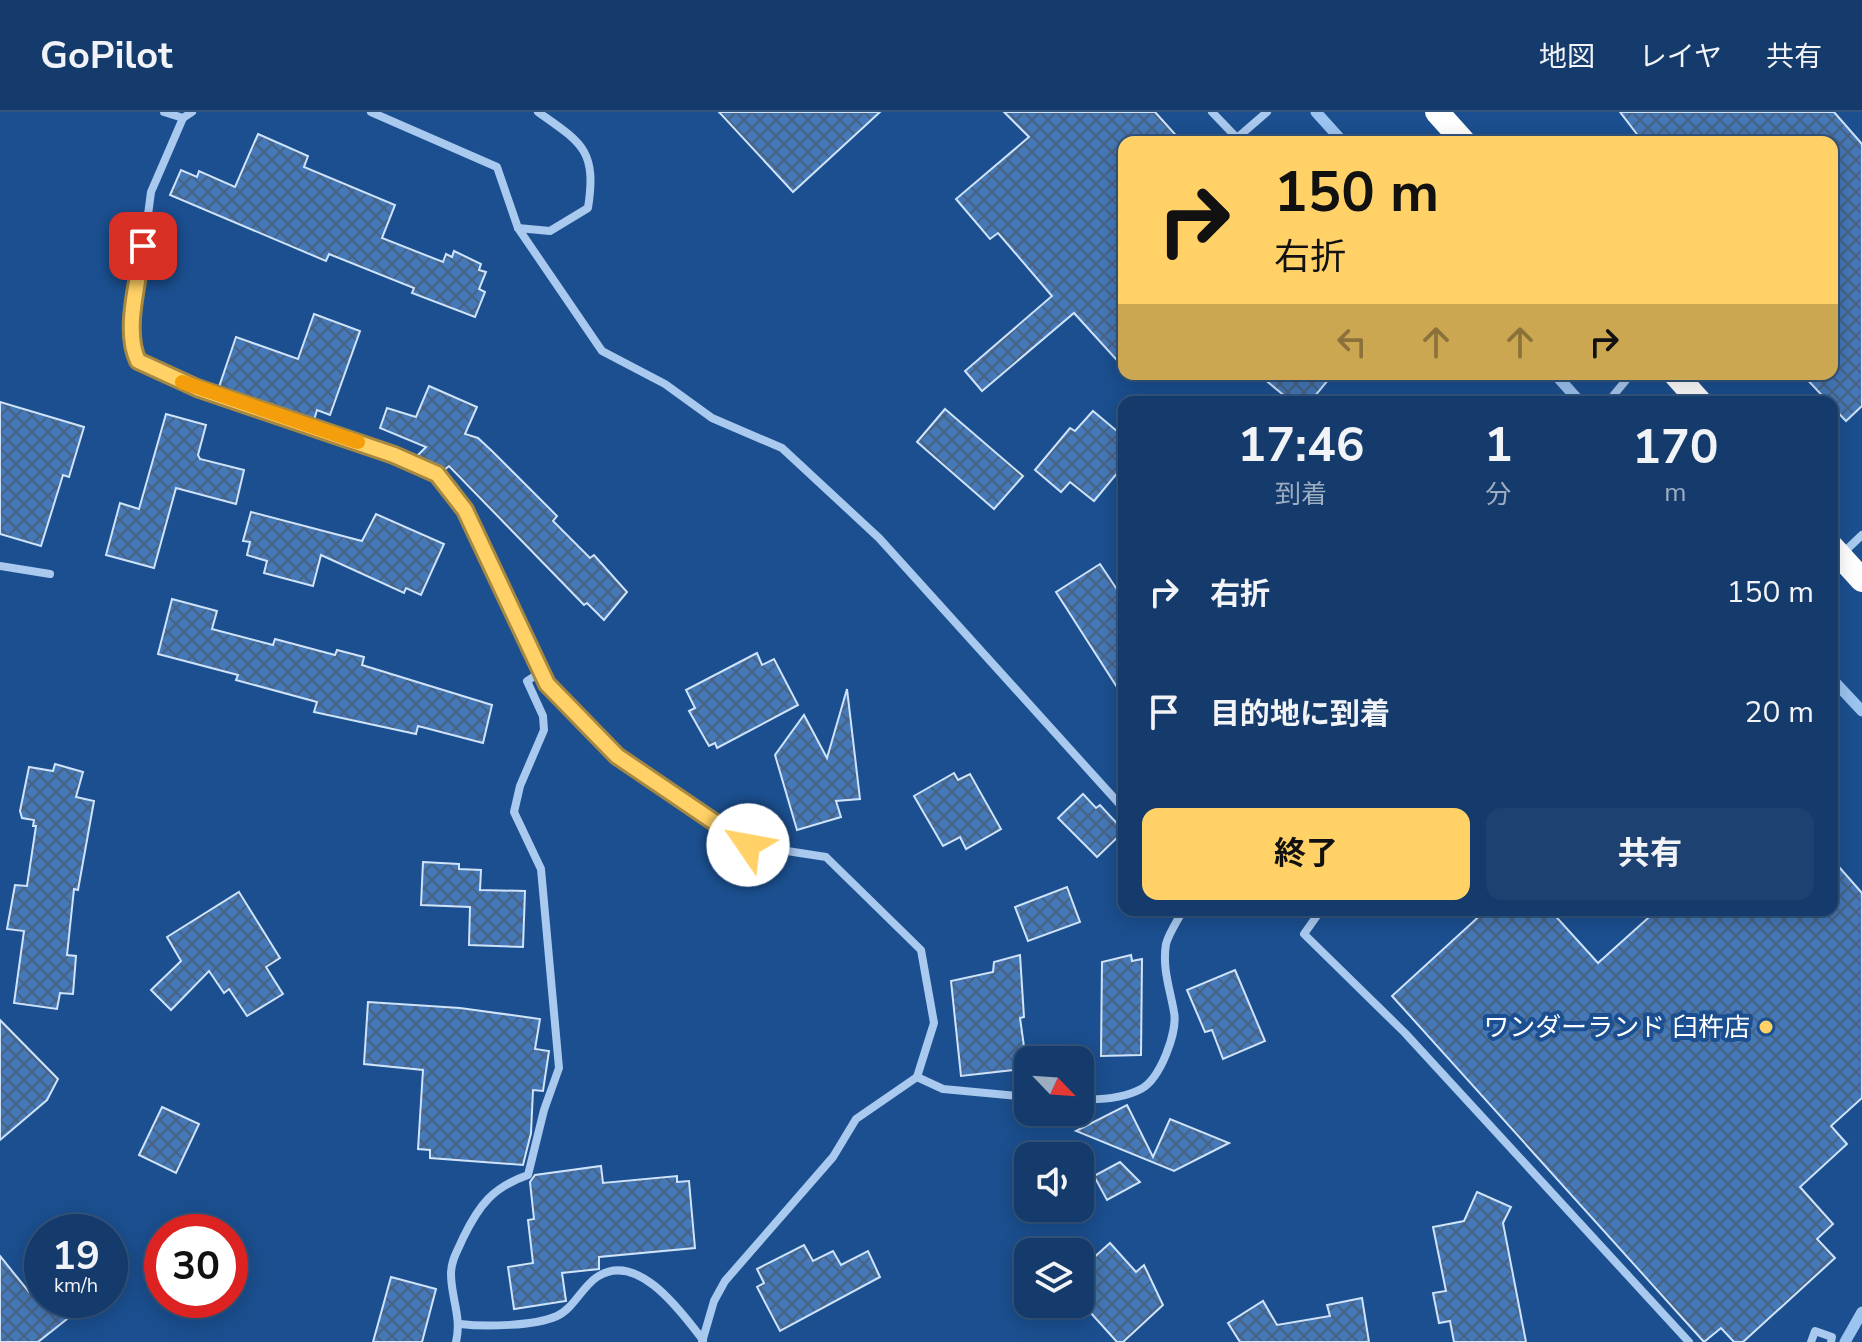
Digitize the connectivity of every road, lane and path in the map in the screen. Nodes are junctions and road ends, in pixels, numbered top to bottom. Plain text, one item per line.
1 (164, 112) edge
2 (192, 112) edge
3 (371, 112) edge
4 (538, 112) edge
5 (1212, 112) edge
6 (1267, 112) edge
7 (1437, 112) edge
8 (183, 118) junction
9 (1235, 136) edge
10 (1239, 136) edge
11 (1459, 136) edge
12 (518, 228) junction
13 (1627, 380) edge
14 (1680, 380) edge
15 (1613, 396) edge
16 (1695, 396) edge
17 (1862, 535) edge
18 (1838, 550) edge
19 (1838, 553) edge
20 (0, 566) edge
21 (50, 574) dead end
22 (1862, 580) edge
23 (541, 672) junction
24 (1118, 802) edge
25 (1180, 916) edge
26 (1317, 916) edge
27 (917, 1077) junction
28 (1014, 1096) edge
29 (1094, 1099) edge
30 (460, 1324) junction
31 (702, 1341) edge
32 (456, 1342) edge
33 (1689, 1342) edge
34 (1811, 1342) edge
35 (1831, 1342) edge

1 - 8 street
2 - 8 street
3 - 12 street
4 - 12 street
5 - 9 street
6 - 10 street
7 - 11 highway
8 - 23 street
12 - 24 street
13 - 15 street
14 - 16 highway
17 - 18 street
19 - 22 highway
20 - 21 street
23 - 27 street
23 - 30 street
25 - 29 street
26 - 33 street
27 - 28 street
27 - 31 street
30 - 31 street
30 - 32 street
34 - 35 street

